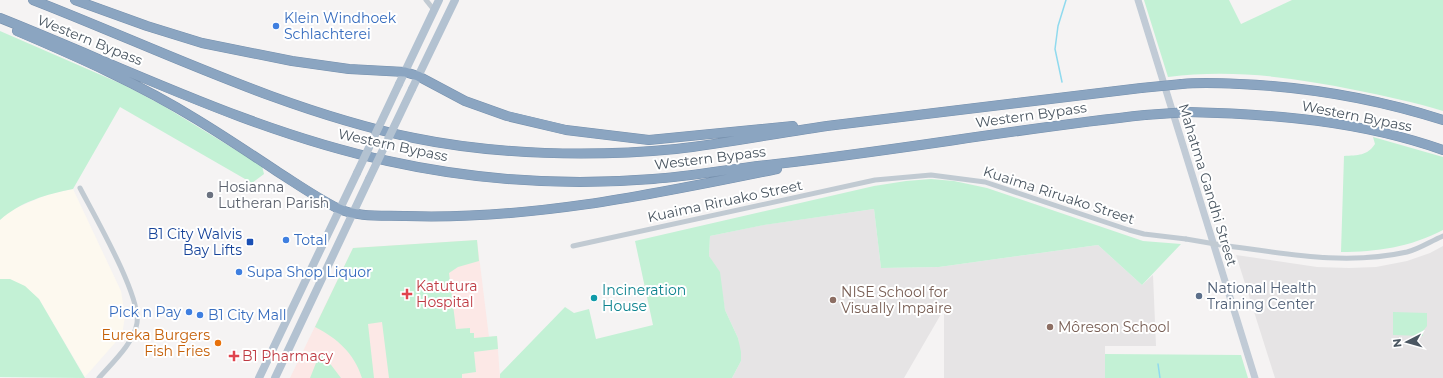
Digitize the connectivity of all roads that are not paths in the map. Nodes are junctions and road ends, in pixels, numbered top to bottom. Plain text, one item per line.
1 (33, 0) edge
2 (75, 0) edge
3 (426, 0) edge
4 (439, 0) edge
5 (456, 0) edge
6 (1138, 0) edge
7 (434, 10) junction
8 (0, 18) edge
9 (0, 24) edge
10 (405, 72) junction
11 (418, 76) junction
12 (1443, 120) edge
13 (830, 126) junction
14 (1443, 150) edge
15 (829, 159) junction
16 (80, 188) dead end
17 (338, 209) junction
18 (353, 212) junction
19 (1443, 236) edge
20 (573, 246) dead end
21 (99, 378) edge
22 (259, 378) edge
23 (274, 378) edge
24 (1254, 378) edge

1 - 13 highway, Western Bypass
2 - 10 highway
3 - 7 street
4 - 7 main road
5 - 11 main road
6 - 24 street, Mahatma Gandhi Street
7 - 10 main road
8 - 15 highway, Western Bypass
9 - 17 highway
10 - 11 highway
10 - 17 main road, bridge
11 - 13 highway
11 - 18 main road, bridge
12 - 13 highway, Western Bypass, bridge
14 - 15 highway, Western Bypass, bridge
15 - 18 highway
16 - 21 street
17 - 18 highway
17 - 22 main road
18 - 23 main road
19 - 20 street, Kuaima Riruako Street, bridge

